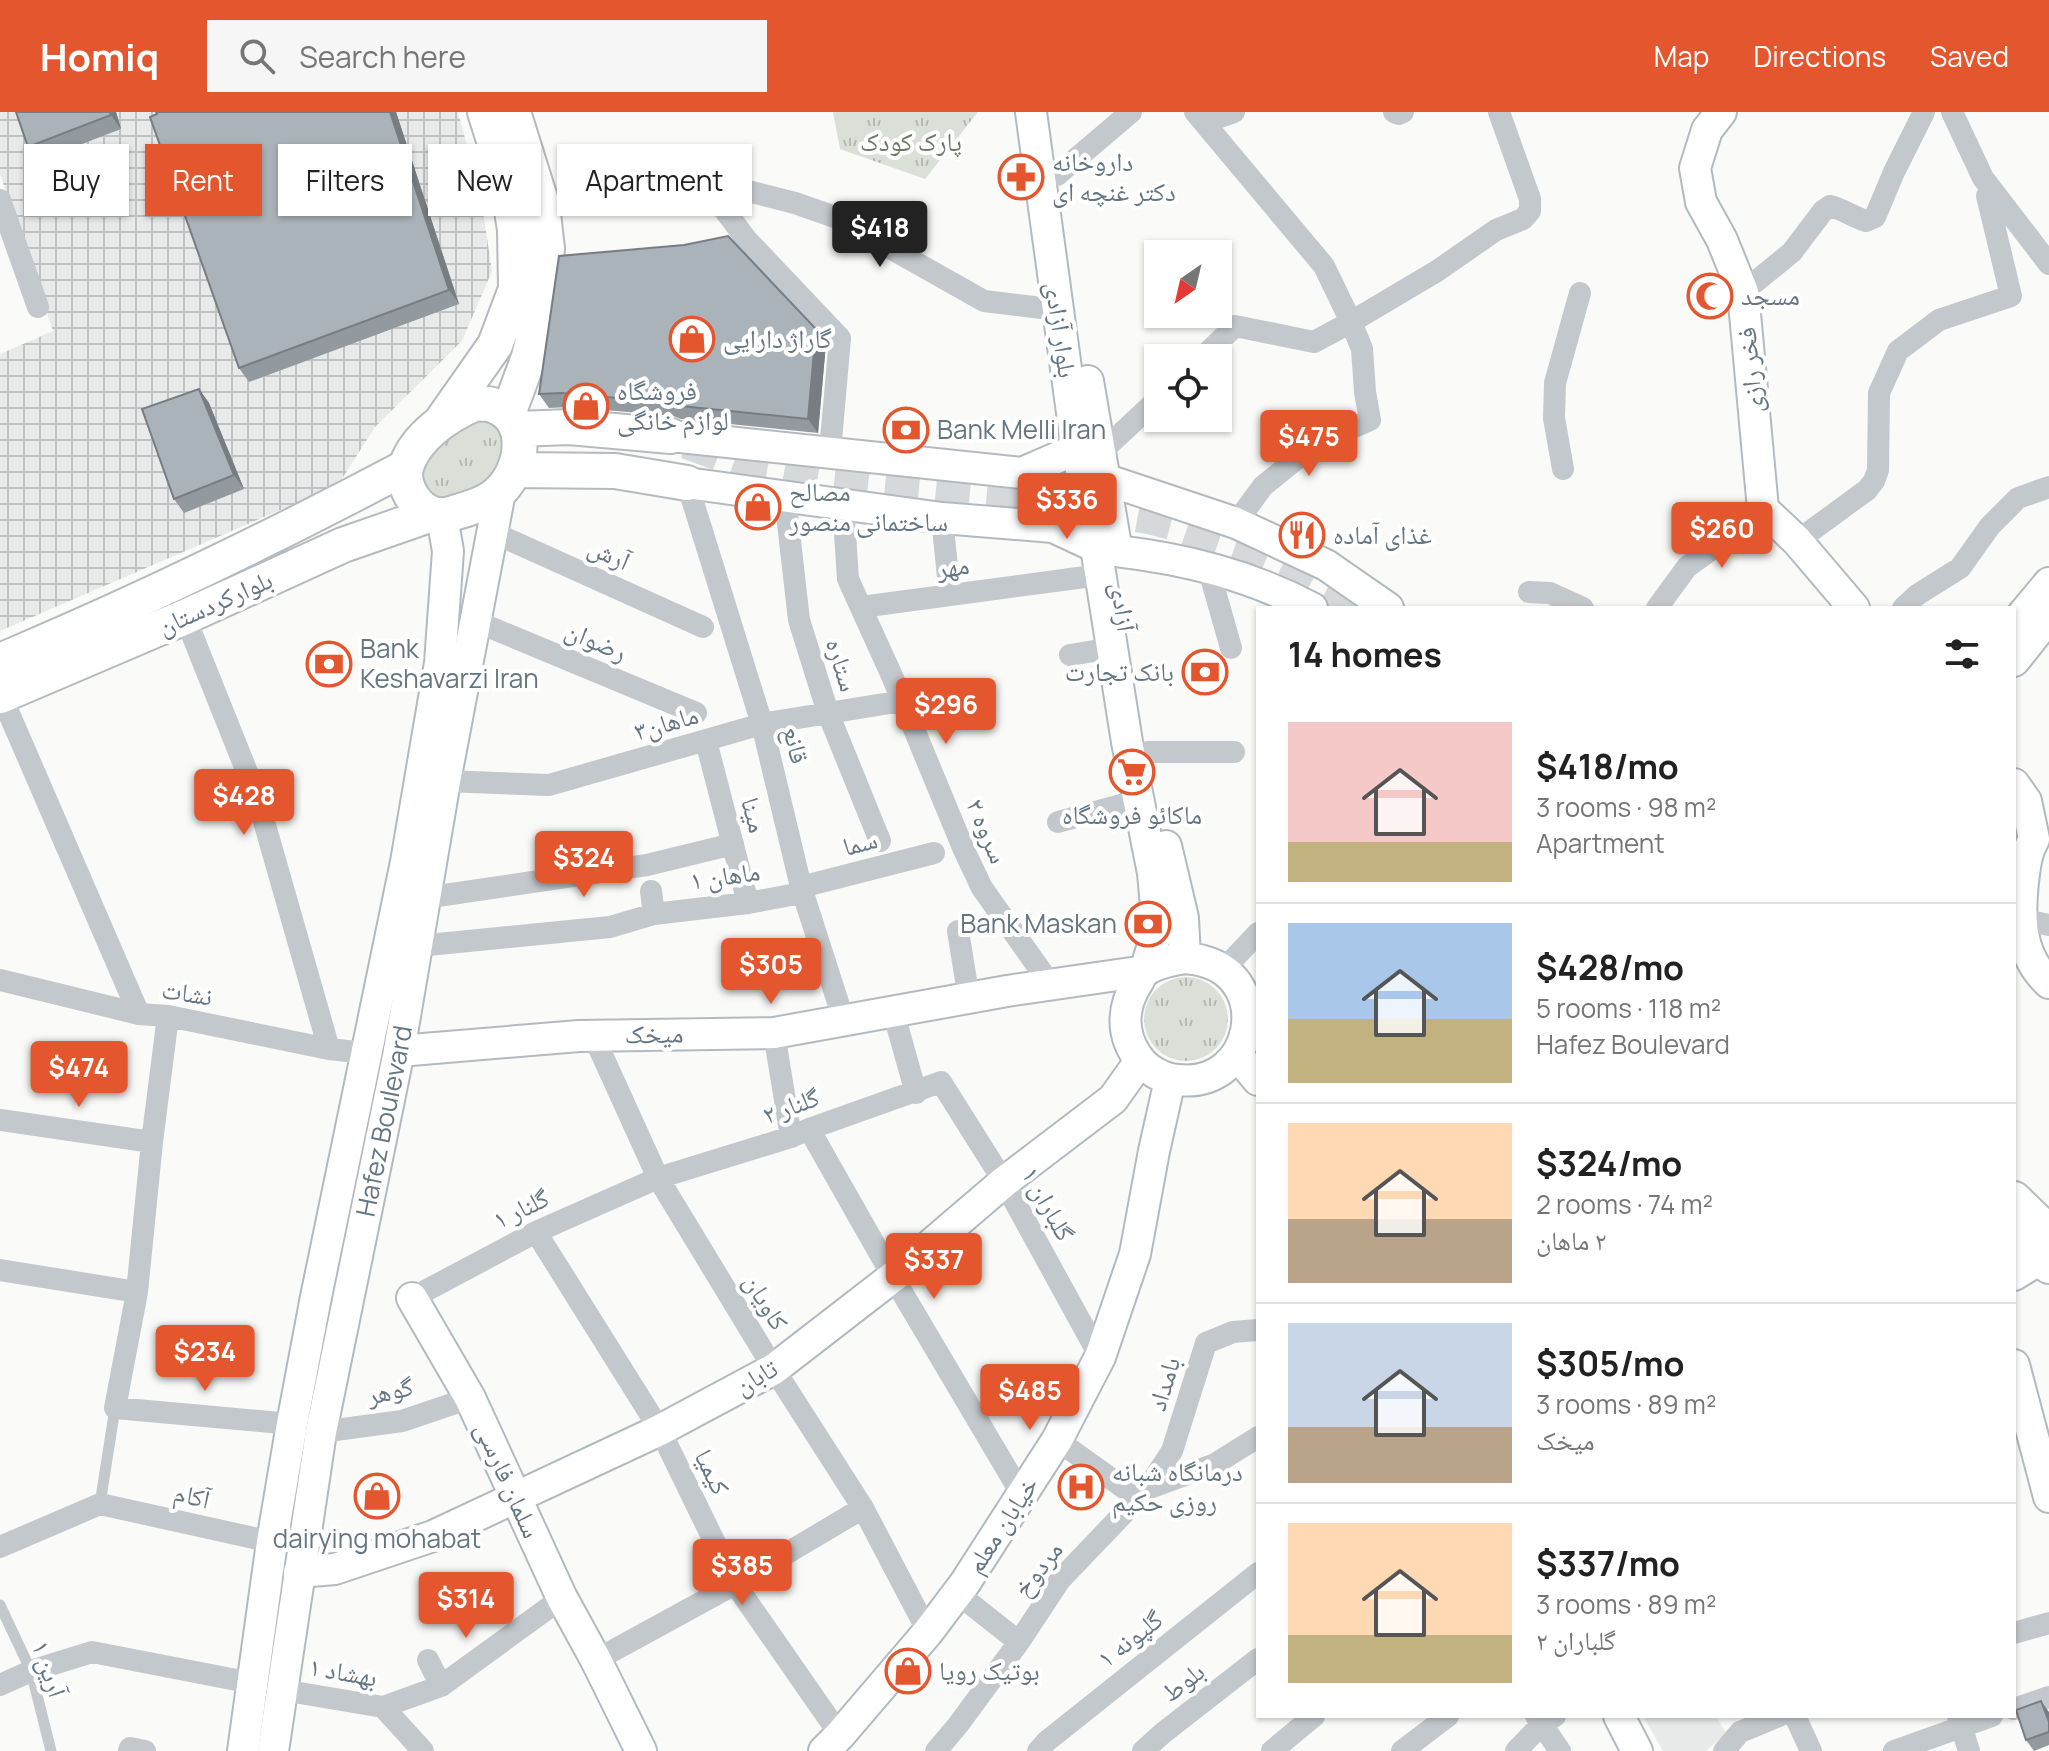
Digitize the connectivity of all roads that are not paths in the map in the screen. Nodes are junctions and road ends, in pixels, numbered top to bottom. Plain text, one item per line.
1 (485, 112) edge
2 (513, 112) edge
3 (1031, 112) edge
4 (1050, 112) edge
5 (1131, 112) edge
6 (1234, 112) edge
7 (1394, 112) edge
8 (1403, 112) edge
9 (1499, 112) edge
10 (1721, 112) edge
11 (1924, 112) edge
12 (1952, 112) edge
13 (1200, 117) edge
14 (1057, 175) junction
15 (752, 192) edge
16 (1987, 196) dead end
17 (0, 200) edge
18 (557, 202) edge
19 (542, 205) junction
20 (729, 216) edge
21 (2049, 264) edge
22 (1743, 292) junction
23 (1580, 293) dead end
24 (38, 307) dead end
25 (1058, 307) junction
26 (1351, 322) junction
27 (1216, 344) edge
28 (1144, 412) edge
29 (513, 422) junction
30 (440, 423) junction
31 (671, 436) joint
32 (830, 452) junction
33 (1094, 460) junction
34 (406, 467) junction
35 (1563, 469) dead end
36 (508, 481) junction
37 (687, 483) junction
38 (2049, 487) edge
39 (353, 495) junction
40 (785, 497) junction
41 (843, 504) junction
42 (1763, 509) junction
43 (437, 516) junction
44 (942, 518) junction
45 (1236, 523) junction
46 (492, 532) junction
47 (365, 537) junction
48 (1797, 541) junction
49 (1104, 558) junction
50 (1208, 567) junction
51 (948, 577) dead end
52 (2049, 583) edge
53 (1529, 592) dead end
54 (1308, 606) edge
55 (1385, 606) edge
56 (1579, 606) edge
57 (1658, 606) edge
58 (1852, 606) edge
59 (1905, 606) edge
60 (861, 607) junction
61 (185, 617) junction
62 (2049, 617) edge
63 (475, 621) junction
64 (2016, 623) edge
65 (703, 627) dead end
66 (1112, 648) junction
67 (1231, 648) dead end
68 (1070, 655) dead end
69 (2016, 658) edge
70 (0, 661) edge
71 (0, 695) edge
72 (902, 701) junction
73 (696, 713) dead end
74 (828, 713) junction
75 (762, 724) junction
76 (706, 741) junction
77 (1148, 752) junction
78 (1234, 752) dead end
79 (445, 781) junction
80 (2016, 787) edge
81 (1139, 800) junction
82 (1058, 822) dead end
83 (2031, 840) edge
84 (880, 841) dead end
85 (733, 844) junction
86 (934, 853) dead end
87 (801, 890) junction
88 (651, 891) dead end
89 (424, 898) junction
90 (748, 903) junction
91 (2026, 911) edge
92 (654, 914) junction
93 (958, 931) dead end
94 (1256, 935) edge
95 (418, 946) junction
96 (1185, 958) junction
97 (1223, 970) junction
98 (1145, 971) junction
99 (0, 980) edge
100 (2049, 983) edge
101 (1051, 985) junction
102 (969, 999) junction
103 (893, 1011) junction
104 (139, 1014) junction
105 (168, 1016) junction
106 (844, 1021) junction
107 (774, 1033) junction
108 (593, 1035) junction
109 (329, 1049) junction
110 (399, 1051) junction
111 (366, 1053) junction
112 (1237, 1055) junction
113 (1140, 1061) junction
114 (1256, 1078) edge
115 (1170, 1080) junction
116 (941, 1082) joint
117 (916, 1093) junction
118 (0, 1120) edge
119 (800, 1133) junction
120 (152, 1142) junction
121 (658, 1178) junction
122 (1004, 1182) junction
123 (2016, 1204) edge
124 (536, 1232) junction
125 (2016, 1237) edge
126 (2038, 1258) edge
127 (0, 1270) edge
128 (893, 1277) junction
129 (137, 1292) junction
130 (412, 1298) joint
131 (1256, 1330) edge
132 (1100, 1357) junction
133 (774, 1369) junction
134 (2016, 1381) edge
135 (470, 1398) junction
136 (115, 1408) junction
137 (306, 1428) junction
138 (660, 1430) junction
139 (2022, 1430) edge
140 (1256, 1438) edge
141 (1057, 1440) junction
142 (1142, 1494) junction
143 (1022, 1495) junction
144 (2049, 1497) edge
145 (516, 1498) junction
146 (100, 1504) junction
147 (863, 1508) junction
148 (272, 1542) junction
149 (0, 1547) edge
150 (299, 1572) junction
151 (1256, 1575) edge
152 (735, 1584) junction
153 (562, 1598) junction
154 (967, 1601) dead end
155 (0, 1605) edge
156 (2049, 1623) edge
157 (928, 1632) junction
158 (2016, 1632) edge
159 (1019, 1642) junction
160 (428, 1660) dead end
161 (596, 1660) junction
162 (1256, 1661) edge
163 (31, 1671) junction
164 (252, 1683) junction
165 (0, 1685) edge
166 (441, 1686) junction
167 (282, 1690) junction
168 (2049, 1697) edge
169 (383, 1707) junction
170 (2016, 1708) edge
171 (1312, 1718) edge
172 (1445, 1718) edge
173 (1620, 1718) edge
174 (1768, 1718) edge
175 (1796, 1718) edge
176 (1979, 1718) edge
177 (1544, 1719) edge
178 (1959, 1721) edge
179 (1736, 1724) edge
180 (831, 1746) edge
181 (1046, 1748) edge
182 (51, 1751) edge
183 (129, 1751) edge
184 (145, 1751) edge
185 (243, 1751) edge
186 (273, 1751) edge
187 (423, 1751) edge
188 (641, 1751) edge
189 (936, 1751) edge
190 (1143, 1751) edge
191 (1272, 1751) edge
192 (1402, 1751) edge
193 (1516, 1751) edge
194 (1560, 1751) edge
195 (1637, 1751) edge
196 (1724, 1751) edge
197 (1811, 1751) edge
198 (1894, 1751) edge
199 (1969, 1751) edge

1 - 30 main road
2 - 19 main road
3 - 25 main road, بلوار آزادی
4 - 14 main road, آزادی
5 - 14 street
6 - 13 street
7 - 8 street
9 - 26 street
10 - 22 main road, فخر رازی
11 - 22 street
12 - 21 street
13 - 26 street
14 - 33 main road, آزادی
15 - 25 street
16 - 48 street
17 - 24 street
18 - 19 street
19 - 29 main road
20 - 32 street
22 - 42 main road, فخر رازی
23 - 35 street
25 - 33 main road, بلوار آزادی
26 - 27 street
26 - 45 street
28 - 33 street
29 - 30 main road
29 - 31 main road
29 - 36 main road
30 - 34 main road
31 - 32 main road
32 - 33 main road
33 - 45 main road
33 - 49 main road, آزادی
33 - 49 main road, بلوار آزادی
34 - 39 main road, بلوارکردستان
34 - 43 main road
36 - 37 main road
36 - 43 main road
36 - 46 main road, Hafez Boulevard
37 - 40 main road
37 - 75 street, قانع
38 - 59 street
39 - 47 main road
39 - 70 main road, بلوارکردستان
40 - 41 main road
40 - 74 street, ستاره
41 - 44 main road
41 - 60 street, سروه ۲
42 - 48 main road
42 - 57 street
43 - 47 main road, بلوارکردستان
43 - 111 main road, Hafez Boulevard
44 - 49 main road
44 - 51 street
45 - 55 main road
46 - 63 main road, Hafez Boulevard
46 - 65 street, آرش
47 - 61 main road, بلوارکردستان
48 - 58 main road
49 - 50 main road
49 - 60 street, مهر
49 - 66 main road, بلوار آزادی
49 - 77 main road, آزادی
50 - 54 main road
50 - 67 street
52 - 64 main road
53 - 56 street
60 - 72 street, سروه ۲
61 - 71 main road, بلوارکردستان
61 - 109 street
62 - 69 main road
63 - 73 street, رضوان
63 - 79 main road, Hafez Boulevard
66 - 68 street
66 - 81 main road, بلوار آزادی
71 - 104 street
72 - 74 street, ماهان۳
72 - 101 street, سروه ۲
74 - 75 street, ماهان۳
74 - 84 street, ستاره
75 - 76 street, ماهان۳
75 - 87 street, قانع
76 - 79 street, ماهان۳
76 - 85 street, مینا
77 - 78 street
77 - 96 main road, آزادی
79 - 89 main road, Hafez Boulevard
80 - 83 main road
81 - 82 street
81 - 98 main road, بلوار آزادی
83 - 91 main road
85 - 89 street
85 - 90 street, مینا
86 - 87 street, سما
87 - 90 street, ماهان ۱
87 - 106 street, قانع
88 - 92 street
89 - 95 main road, Hafez Boulevard
90 - 92 street, ماهان ۱
91 - 100 main road
92 - 95 street, ماهان ۱
93 - 102 street
94 - 97 street
95 - 110 main road, Hafez Boulevard
96 - 97 main road
96 - 98 main road
97 - 112 main road
98 - 101 main road, میخک
98 - 113 main road
99 - 104 street, نشات
101 - 102 main road, میخک
102 - 103 main road, میخک
103 - 106 main road, میخک
103 - 117 street
104 - 105 street, نشات
105 - 109 street, نشات
105 - 120 street
106 - 107 main road, میخک
107 - 108 main road, میخک
107 - 119 street
108 - 110 main road, میخک
108 - 121 street, کاویان
109 - 111 street, نشات
110 - 137 main road, Hafez Boulevard
111 - 137 main road, Hafez Boulevard
112 - 114 main road
112 - 115 main road
113 - 115 main road
113 - 122 main road, تابان
115 - 132 main road, خیابان معلم
116 - 117 street, گلنار ۲
116 - 122 street, گلباران ۱
117 - 119 street, گلنار ۲
118 - 120 street
119 - 121 street, گلنار ۲
119 - 128 street
120 - 129 street
121 - 124 street, گلنار ۱
121 - 133 street, کاویان
122 - 128 main road, تابان
122 - 132 street, گلباران ۱
123 - 126 main road
124 - 130 street, گلنار ۱
124 - 138 street, کیمیا
125 - 126 main road
127 - 129 street
128 - 133 main road, تابان
128 - 143 street
129 - 136 street
130 - 135 main road, سلمان فارسی
131 - 142 street, بامداد
132 - 141 main road, خیابان معلم
133 - 138 main road, تابان
133 - 147 street, کاویان
134 - 139 main road
135 - 137 street, گوهر
135 - 145 main road, سلمان فارسی
136 - 137 street, گوهر
136 - 146 lane
137 - 148 main road, Hafez Boulevard
137 - 150 main road, Hafez Boulevard
138 - 145 main road, تابان
138 - 152 street, کیمیا
139 - 144 main road
140 - 142 street, مردوخ
141 - 142 street
141 - 143 main road, خیابان معلم
142 - 159 street, مردوخ
143 - 157 main road, خیابان معلم
145 - 150 main road, تابان
145 - 153 main road, سلمان فارسی
146 - 148 street, آکام
146 - 149 street
147 - 152 street
147 - 157 street, کاویان
148 - 164 main road, Hafez Boulevard
150 - 167 main road, Hafez Boulevard
151 - 181 street, گلپونه ۱
152 - 161 street
152 - 180 street, کیمیا
153 - 161 main road, سلمان فارسی
153 - 166 street
154 - 159 street
155 - 163 lane, آرین ۱
156 - 158 street
157 - 180 main road, خیابان معلم
159 - 189 street, مردوخ
160 - 166 street
161 - 188 main road, سلمان فارسی
162 - 190 street, بلوط
163 - 164 street
163 - 165 street
163 - 182 lane, آرین ۱
164 - 185 main road, Hafez Boulevard
166 - 169 street
167 - 169 street, بهشاد ۱
167 - 186 main road, Hafez Boulevard
168 - 170 street
169 - 187 street, بهشاد ۱
171 - 191 street
172 - 192 street
173 - 195 main road
174 - 179 street
175 - 197 street
176 - 178 street
177 - 193 street
177 - 194 street
178 - 198 street
178 - 199 street
179 - 196 street
183 - 184 street

